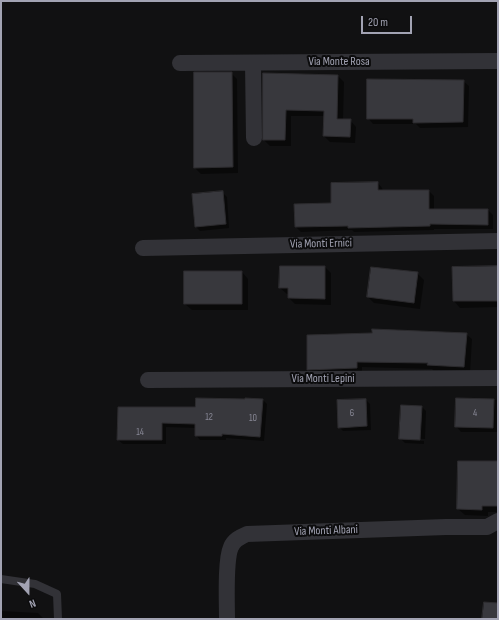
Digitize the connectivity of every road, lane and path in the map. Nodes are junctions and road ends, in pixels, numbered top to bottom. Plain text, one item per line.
1 (498, 61) edge
2 (180, 63) dead end
3 (253, 63) junction
4 (254, 138) dead end
5 (498, 241) edge
6 (144, 248) dead end
7 (498, 378) edge
8 (148, 380) dead end
9 (498, 521) edge
10 (1, 578) edge
11 (58, 619) edge
12 (227, 619) edge

1 - 3 street, Via Monte Rosa
2 - 3 street, Via Monte Rosa
3 - 4 street
5 - 6 street, Via Monti Ernici
7 - 8 street, Via Monti Lepini
9 - 12 street, Via Monti Albani
10 - 11 lane

